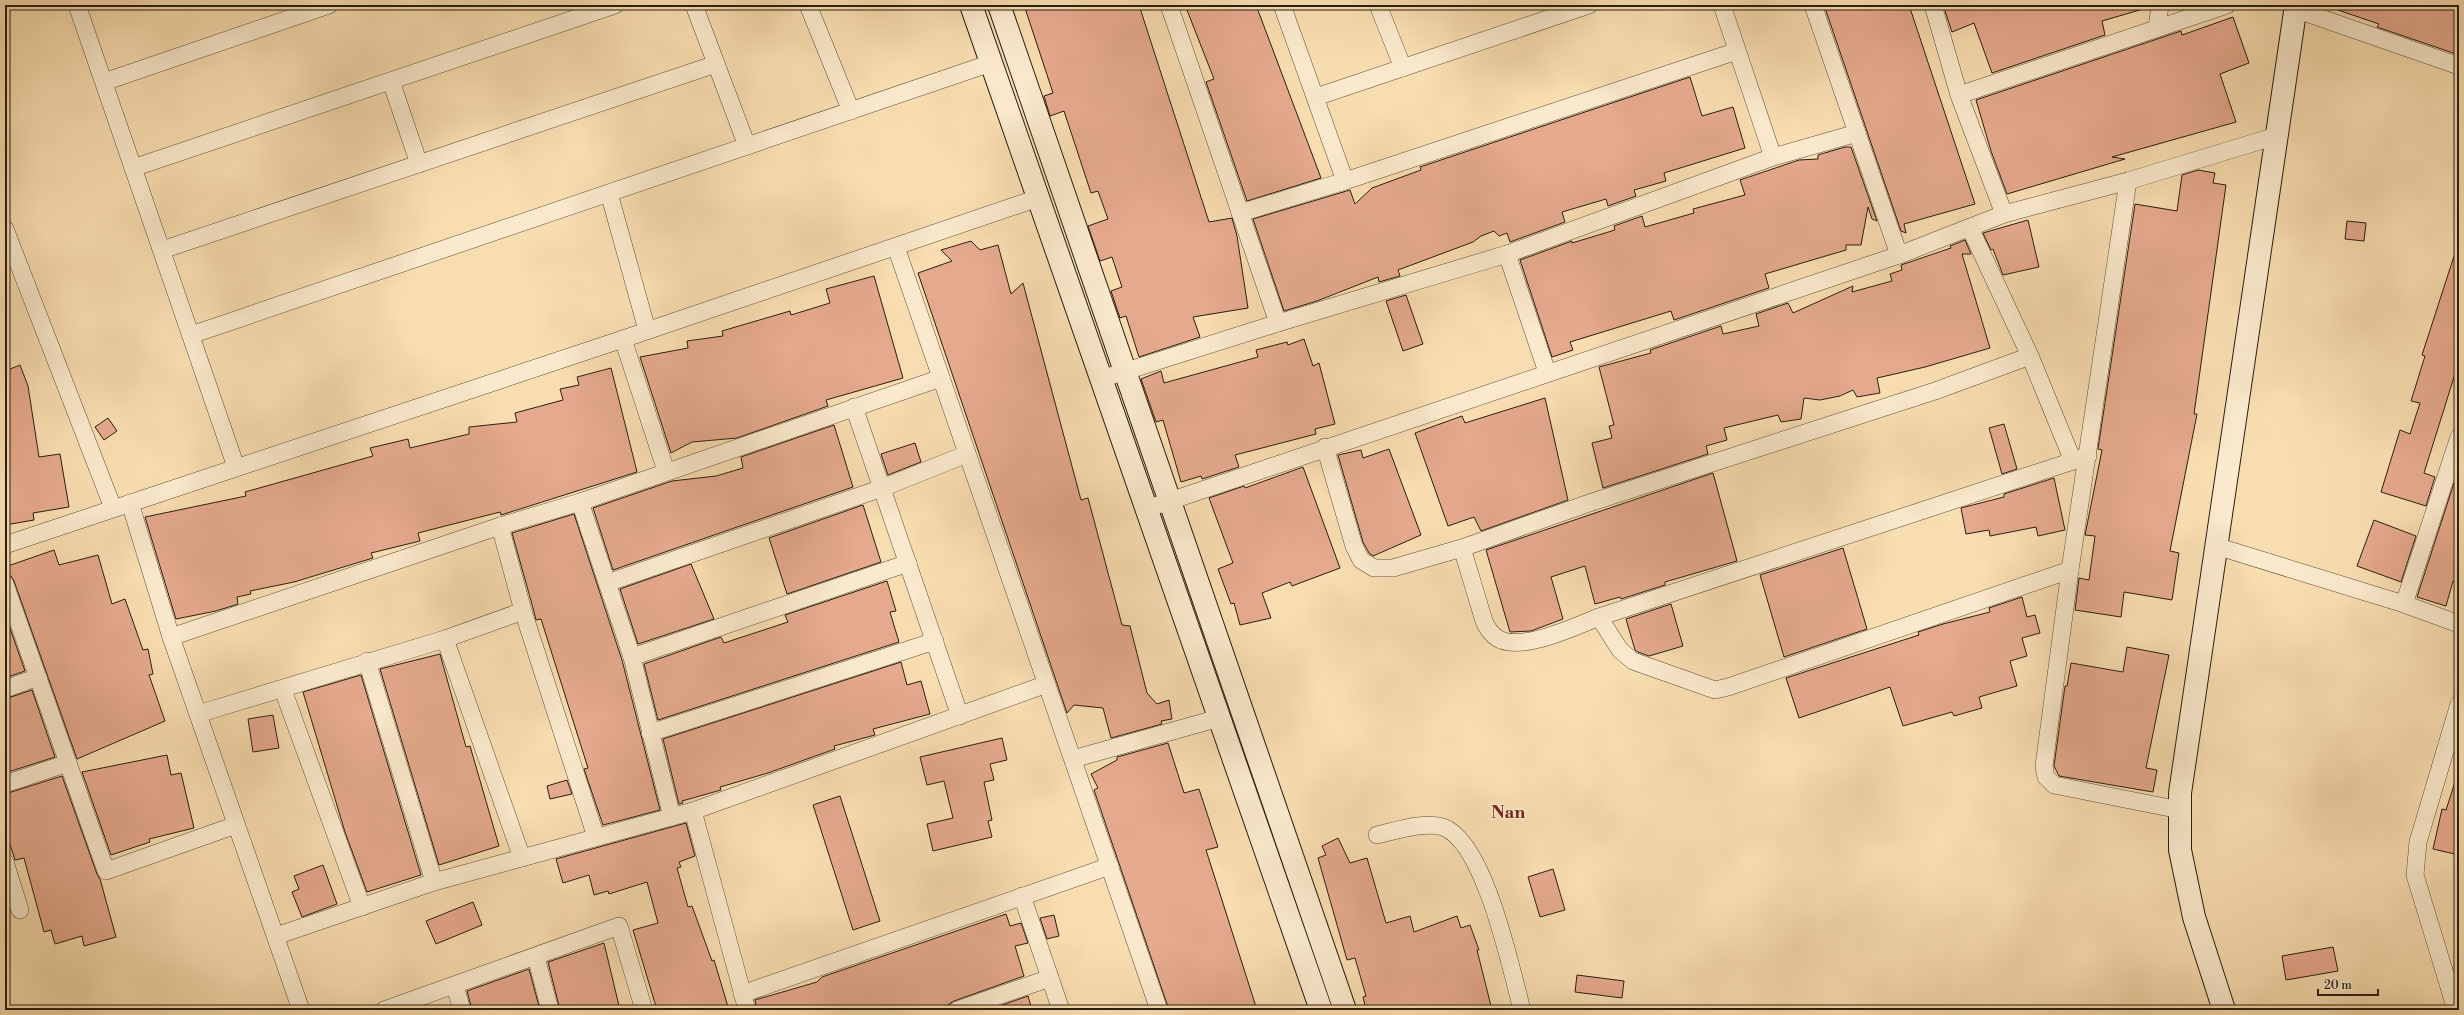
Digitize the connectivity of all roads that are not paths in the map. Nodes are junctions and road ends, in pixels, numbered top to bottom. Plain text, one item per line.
1 (77, 5) edge
2 (329, 5) edge
3 (614, 5) edge
4 (694, 5) edge
5 (808, 5) edge
6 (971, 5) edge
7 (999, 5) edge
8 (1169, 5) edge
9 (1282, 5) edge
10 (1378, 5) edge
11 (1589, 5) edge
12 (1722, 5) edge
13 (1813, 5) edge
14 (1933, 5) edge
15 (2160, 5) edge
16 (2227, 5) edge
17 (2296, 7) edge
18 (2157, 28) junction
19 (1737, 51) junction
20 (991, 63) junction
21 (716, 64) junction
22 (2459, 66) edge
23 (1404, 68) junction
24 (391, 81) junction
25 (104, 82) junction
26 (1959, 95) junction
27 (1316, 97) junction
28 (851, 111) junction
29 (1857, 133) junction
30 (2276, 136) junction
31 (746, 146) junction
32 (1773, 157) junction
33 (419, 164) junction
34 (133, 168) junction
35 (1345, 181) junction
36 (2128, 181) junction
37 (609, 193) junction
38 (1038, 198) junction
39 (1240, 214) junction
40 (2004, 214) junction
41 (1970, 228) junction
42 (5, 229) edge
43 (896, 247) junction
44 (162, 250) junction
45 (1508, 254) junction
46 (1899, 255) junction
47 (1278, 323) junction
48 (647, 330) junction
49 (191, 335) junction
50 (623, 340) junction
51 (2030, 356) junction
52 (1126, 372) junction
53 (1547, 372) junction
54 (941, 378) junction
55 (1101, 379) junction
56 (854, 407) junction
57 (2459, 437) edge
58 (1325, 447) junction
59 (967, 454) junction
60 (2080, 458) junction
61 (236, 467) junction
62 (666, 471) junction
63 (882, 488) junction
64 (1170, 501) junction
65 (580, 502) junction
66 (130, 503) junction
67 (114, 508) junction
68 (1146, 509) junction
69 (500, 526) junction
70 (5, 545) edge
71 (2216, 546) junction
72 (1462, 548) junction
73 (908, 563) junction
74 (2070, 570) junction
75 (607, 583) junction
76 (5, 584) edge
77 (2404, 604) junction
78 (523, 611) junction
79 (1599, 617) junction
80 (2459, 624) edge
81 (171, 637) junction
82 (445, 639) junction
83 (934, 641) junction
84 (632, 657) junction
85 (367, 661) junction
86 (38, 677) junction
87 (1046, 684) junction
88 (5, 689) edge
89 (283, 690) junction
90 (2459, 704) edge
91 (198, 714) junction
92 (960, 716) junction
93 (1219, 718) junction
94 (650, 733) junction
95 (1073, 759) junction
96 (68, 763) junction
97 (5, 784) edge
98 (2180, 810) junction
99 (693, 811) junction
100 (672, 817) junction
101 (236, 825) junction
102 (1377, 835) dead end
103 (596, 837) junction
104 (522, 858) junction
105 (5, 862) edge
106 (1110, 866) junction
107 (434, 882) junction
108 (1022, 896) junction
109 (362, 907) junction
110 (20, 910) dead end
111 (276, 936) junction
112 (536, 957) junction
113 (1050, 978) junction
114 (455, 986) junction
115 (745, 1002) edge
116 (2456, 1005) edge
117 (301, 1010) edge
118 (384, 1010) edge
119 (462, 1010) edge
120 (550, 1010) edge
121 (644, 1010) edge
122 (957, 1010) edge
123 (1061, 1010) edge
124 (1159, 1010) edge
125 (1321, 1010) edge
126 (1345, 1010) edge
127 (1522, 1010) edge
128 (2224, 1010) edge

1 - 25 street
2 - 25 street
3 - 24 street
4 - 21 street
5 - 28 street
6 - 20 street
7 - 52 street
8 - 39 street
9 - 27 street
10 - 23 street
11 - 23 street
12 - 19 street
13 - 29 street
14 - 26 street
15 - 18 street
16 - 18 street
17 - 22 street
17 - 30 street
18 - 26 street
19 - 32 street
19 - 35 street
20 - 28 street
20 - 38 street
21 - 31 street
21 - 33 street
23 - 27 street
24 - 33 street
24 - 34 street
25 - 34 street
26 - 40 street
27 - 35 street
28 - 31 street
29 - 32 street
29 - 46 street
30 - 36 street
30 - 71 street
31 - 37 street
32 - 45 street
33 - 44 street
34 - 44 street
35 - 39 street
36 - 40 street
36 - 60 street
37 - 48 street
37 - 49 street
38 - 43 street
38 - 55 street
39 - 47 street
40 - 41 street
41 - 46 street
41 - 51 street
42 - 67 street
43 - 48 street
43 - 54 street
44 - 49 street
45 - 47 street
45 - 53 street
46 - 53 street
47 - 52 street
48 - 50 street
49 - 61 street
50 - 61 street
50 - 62 street
51 - 60 street
51 - 72 street
52 - 55 street
52 - 64 street
53 - 58 street
54 - 56 street
54 - 59 street
55 - 68 street
56 - 62 street
56 - 63 street
57 - 77 street
58 - 64 street
58 - 72 street
59 - 63 street
59 - 87 street
60 - 74 street
60 - 79 street
61 - 66 street
62 - 65 street
63 - 73 street
63 - 75 street
64 - 68 street
64 - 126 street
65 - 69 street
65 - 75 street
66 - 67 street
66 - 81 street
67 - 70 street
68 - 93 street
69 - 78 street
69 - 81 street
71 - 77 street
71 - 98 street
72 - 79 street
73 - 83 street
73 - 84 street
74 - 79 street
74 - 98 street
75 - 84 street
76 - 86 street
77 - 80 street
78 - 82 street
78 - 103 street
81 - 91 street
82 - 85 street
82 - 104 street
83 - 92 street
83 - 94 street
84 - 94 street
85 - 89 street
85 - 107 street
86 - 88 street
86 - 96 street
87 - 92 street
87 - 95 street
89 - 91 street
89 - 109 street
90 - 116 street
91 - 101 street
92 - 99 street
93 - 95 street
93 - 125 street
94 - 100 street
95 - 106 street
96 - 97 street
96 - 101 street
98 - 128 street
99 - 100 street
99 - 115 street
100 - 103 street
101 - 111 street
102 - 127 street
103 - 104 street
104 - 107 street
105 - 110 street
106 - 108 street
106 - 124 street
107 - 109 street
108 - 113 street
108 - 115 street
109 - 111 street
111 - 117 street
112 - 114 street
112 - 120 street
112 - 121 street
113 - 122 street
113 - 123 street
114 - 118 street
114 - 119 street

